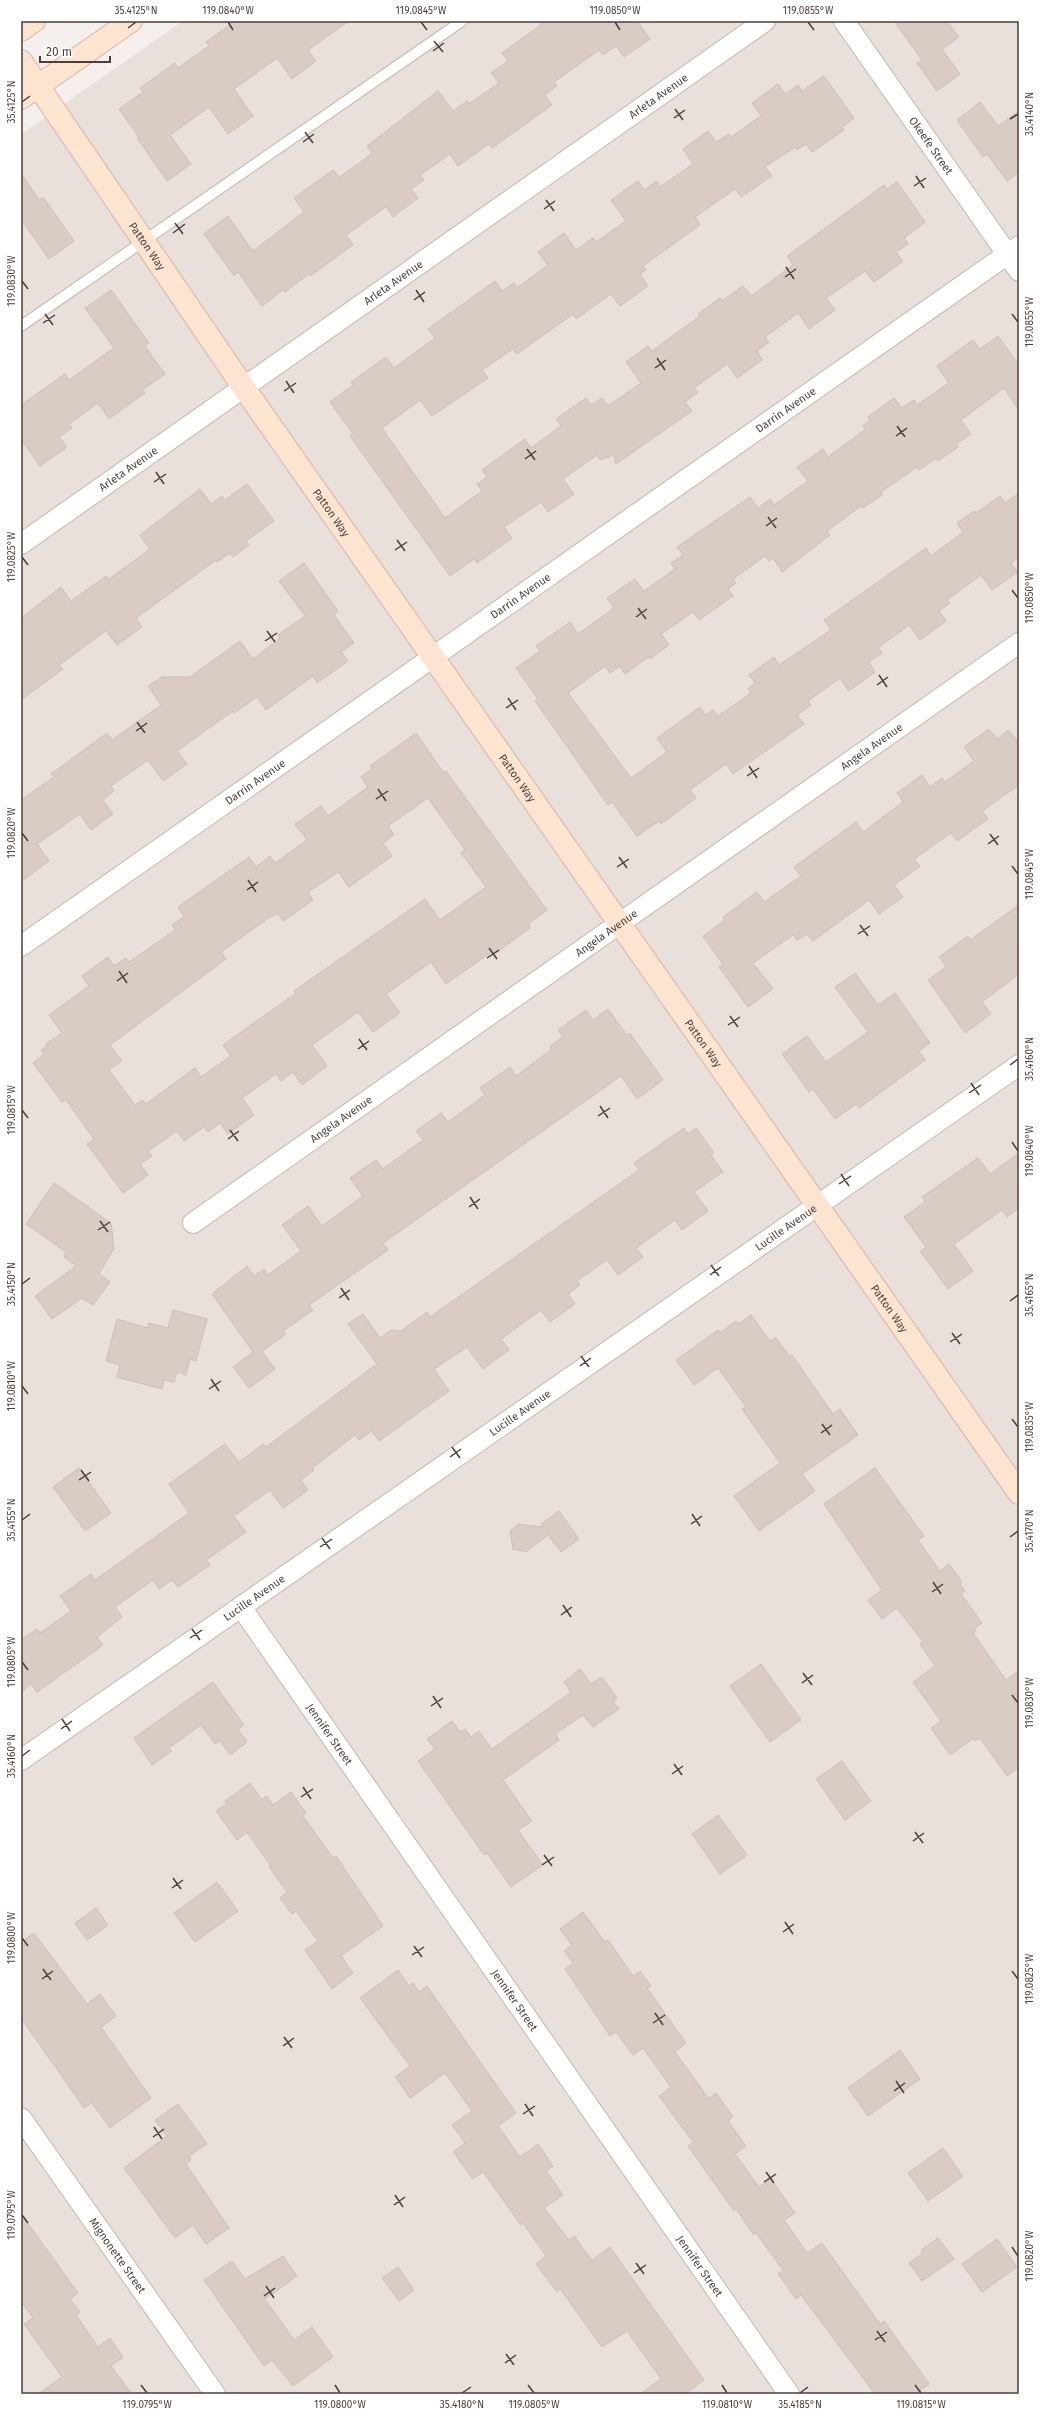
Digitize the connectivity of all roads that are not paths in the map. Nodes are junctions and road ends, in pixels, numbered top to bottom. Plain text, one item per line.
1 (34, 21) edge
2 (131, 21) edge
3 (462, 21) edge
4 (765, 21) edge
5 (844, 21) edge
6 (21, 30) edge
7 (21, 61) edge
8 (39, 85) junction
9 (21, 98) edge
10 (144, 241) junction
11 (1013, 250) edge
12 (1019, 271) edge
13 (21, 326) edge
14 (244, 388) junction
15 (21, 544) edge
16 (1019, 643) edge
17 (433, 658) junction
18 (620, 924) junction
19 (21, 946) edge
20 (1019, 1065) edge
21 (817, 1205) junction
22 (193, 1223) dead end
23 (1019, 1492) edge
24 (241, 1607) junction
25 (21, 1760) edge
26 (21, 2118) edge
27 (215, 2394) edge
28 (789, 2394) edge

1 - 6 street
2 - 8 street
3 - 10 lane
4 - 14 street, Arleta Avenue
5 - 11 street, Okeefe Street
7 - 8 street, Patton Way
8 - 9 street
8 - 10 street, Patton Way
10 - 13 lane
10 - 14 street, Patton Way
11 - 12 street, Okeefe Street
11 - 17 street, Darrin Avenue
14 - 15 street, Arleta Avenue
14 - 17 street, Patton Way
16 - 18 street, Angela Avenue
17 - 18 street, Patton Way
17 - 19 street, Darrin Avenue
18 - 21 street, Patton Way
18 - 22 street, Angela Avenue
20 - 21 street, Lucille Avenue
21 - 23 street, Patton Way
21 - 24 street, Lucille Avenue
24 - 25 street, Lucille Avenue
24 - 28 street, Jennifer Street
26 - 27 street, Mignonette Street

